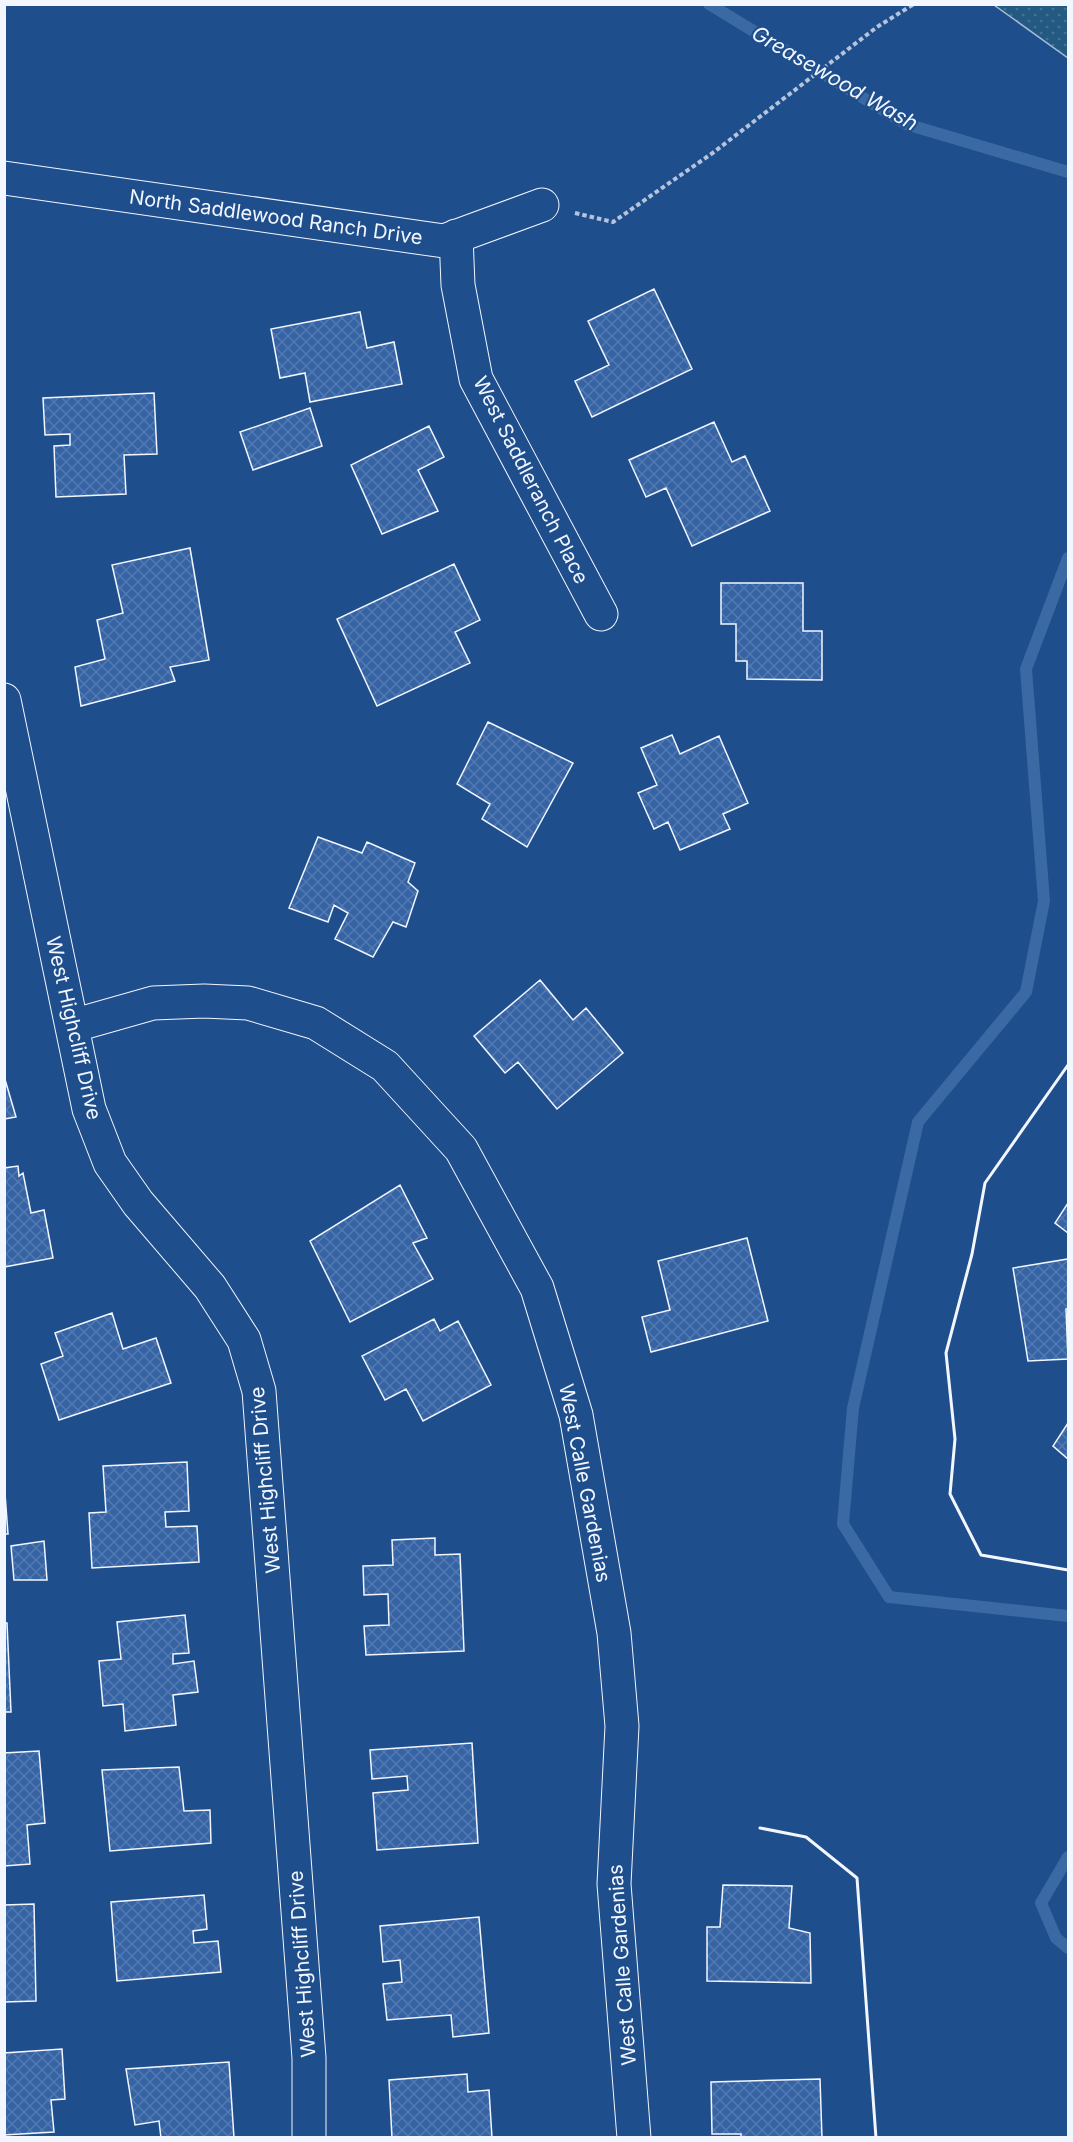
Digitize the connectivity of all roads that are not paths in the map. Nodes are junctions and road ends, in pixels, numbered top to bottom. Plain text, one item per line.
1 (4, 178) edge
2 (542, 206) road end
3 (456, 236) junction
4 (601, 614) dead end
5 (4, 700) edge
6 (72, 1026) junction
7 (309, 2138) edge
8 (634, 2138) edge

1 - 3 street, North Saddlewood Ranch Drive
2 - 3 street, North Saddlewood Ranch Drive
3 - 4 street, West Saddleranch Place
5 - 6 street, West Highcliff Drive
6 - 7 street, West Highcliff Drive
6 - 8 street, West Calle Gardenias

